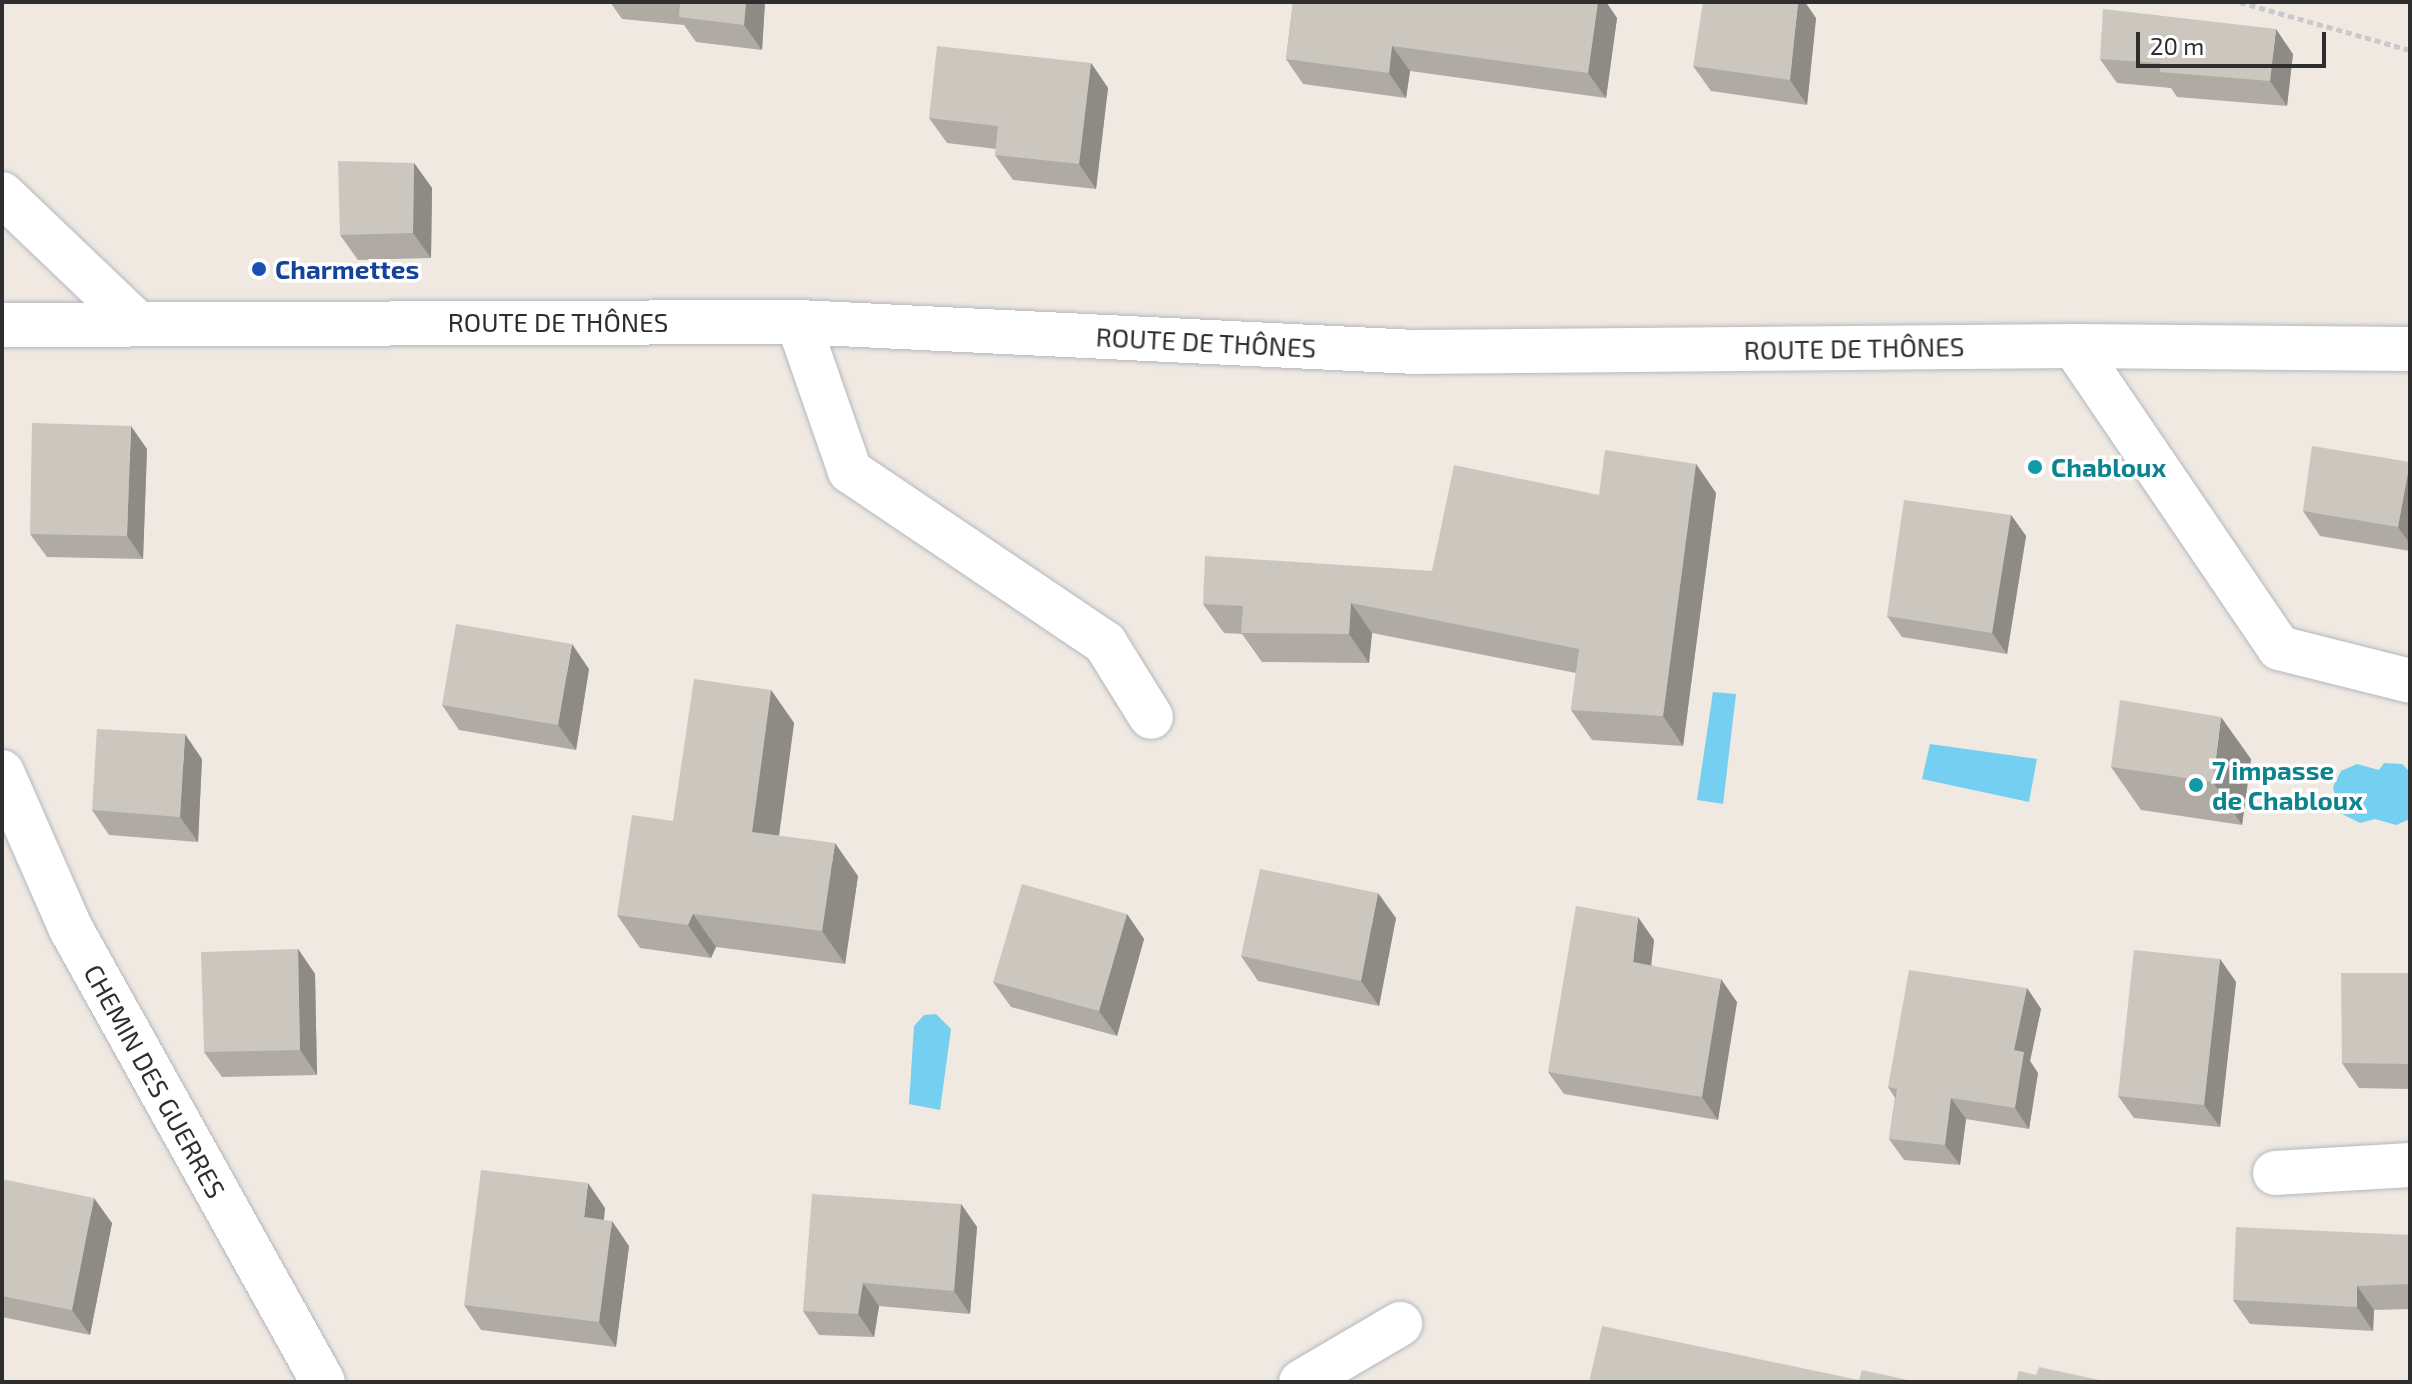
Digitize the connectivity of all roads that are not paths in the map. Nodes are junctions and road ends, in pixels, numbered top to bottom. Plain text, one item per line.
1 (2, 194) edge
2 (798, 322) junction
3 (137, 323) junction
4 (2, 325) edge
5 (2074, 346) junction
6 (2410, 349) edge
7 (2410, 681) edge
8 (1151, 717) dead end
9 (2, 772) edge
10 (2410, 1165) edge
11 (2275, 1173) dead end
12 (1400, 1324) dead end
13 (323, 1382) edge
14 (1301, 1382) edge

1 - 3 main road
2 - 3 main road, ROUTE DE THÔNES
2 - 5 main road, ROUTE DE THÔNES
2 - 8 main road
3 - 4 main road, ROUTE DE THÔNES
5 - 6 main road, ROUTE DE THÔNES
5 - 7 main road
9 - 13 main road, CHEMIN DES GUERRES
10 - 11 main road
12 - 14 main road

